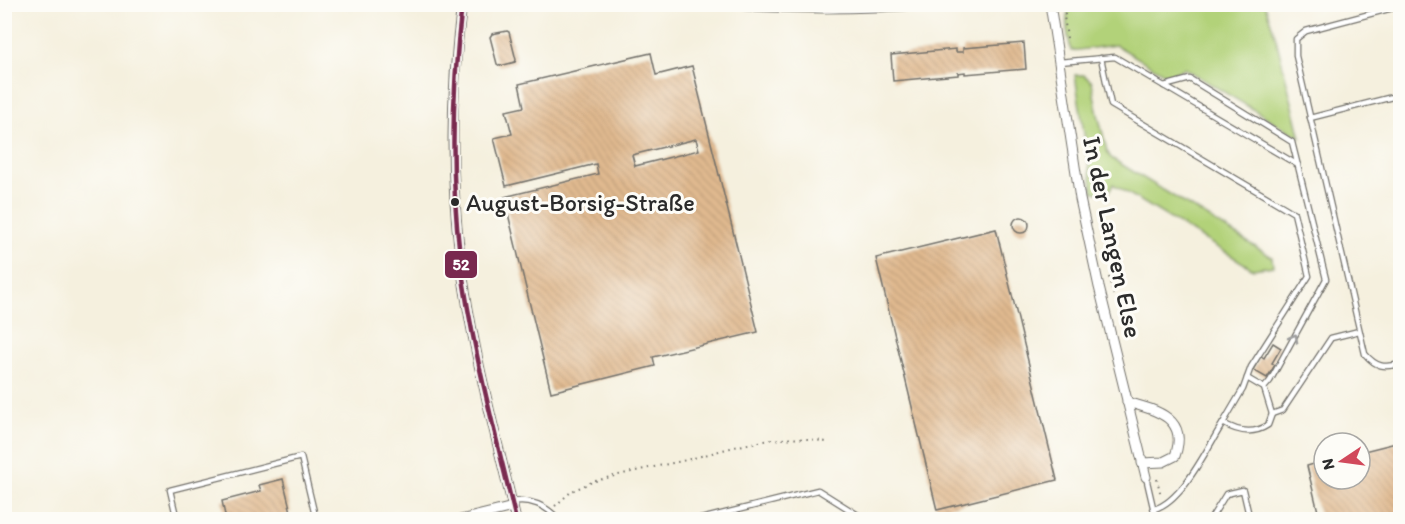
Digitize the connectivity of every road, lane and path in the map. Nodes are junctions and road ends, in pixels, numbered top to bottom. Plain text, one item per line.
1 (462, 4) edge
2 (721, 4) edge
3 (933, 4) edge
4 (1050, 4) edge
5 (1069, 4) edge
6 (1401, 6) edge
7 (1101, 58) junction
8 (1070, 61) junction
9 (1059, 62) junction
10 (1164, 86) junction
11 (1401, 95) edge
12 (1310, 118) junction
13 (1298, 165) junction
14 (1107, 272) dead end
15 (1115, 305) dead end
16 (1359, 331) junction
17 (1401, 364) edge
18 (1247, 378) junction
19 (1264, 388) junction
20 (1127, 402) junction
21 (1272, 414) junction
22 (1223, 423) junction
23 (830, 443) dead end
24 (1153, 462) junction
25 (1142, 463) junction
26 (1146, 477) joint
27 (512, 504) junction
28 (1164, 506) junction
29 (1154, 509) junction
30 (551, 510) junction
31 (177, 519) edge
32 (316, 519) edge
33 (460, 519) edge
34 (516, 519) edge
35 (559, 519) edge
36 (697, 519) edge
37 (866, 519) edge
38 (1099, 519) edge
39 (1109, 519) edge
40 (1156, 519) edge
41 (1210, 519) edge
42 (1250, 519) edge

1 - 27 street
2 - 3 street
4 - 9 street, In der Langen Else
5 - 8 path
6 - 12 lane
7 - 8 lane
7 - 10 lane
7 - 18 lane
8 - 9 lane
9 - 20 street, In der Langen Else
10 - 13 lane
10 - 13 lane
11 - 12 lane
12 - 16 lane
19 -> 13 lane
14 - 15 path
16 - 17 lane
16 - 21 lane
18 - 19 lane
18 - 22 lane
19 - 21 lane
20 - 24 street
20 - 25 street, In der Langen Else
21 - 22 lane
22 - 28 lane
23 - 30 path
24 - 25 street
24 - 28 path
25 - 26 street, In der Langen Else
26 - 29 lane
27 - 30 lane
27 - 33 street
27 - 34 street
28 - 29 lane
29 - 40 lane
30 - 35 lane
31 - 32 lane
36 - 37 lane
38 - 39 lane
41 - 42 lane

